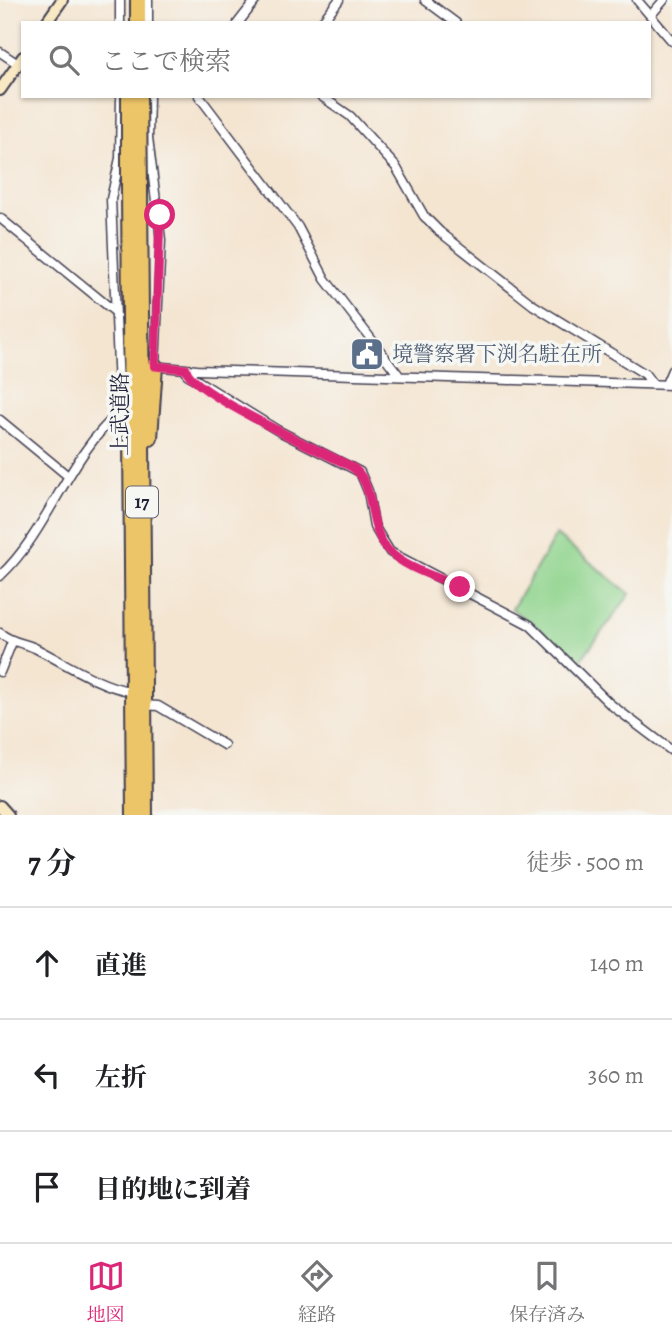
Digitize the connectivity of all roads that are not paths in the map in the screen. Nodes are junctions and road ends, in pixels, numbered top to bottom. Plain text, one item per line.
1 (62, 0) edge
2 (120, 0) edge
3 (128, 0) edge
4 (138, 0) edge
5 (148, 0) edge
6 (256, 0) edge
7 (339, 0) edge
8 (425, 0) edge
9 (637, 0) edge
10 (664, 0) edge
11 (651, 15) junction
12 (47, 21) edge
13 (120, 21) edge
14 (129, 21) edge
15 (138, 21) edge
16 (148, 21) edge
17 (240, 21) edge
18 (323, 21) edge
19 (453, 21) edge
20 (672, 41) edge
21 (0, 52) edge
22 (20, 61) edge
23 (0, 90) edge
24 (121, 98) edge
25 (129, 98) edge
26 (139, 98) edge
27 (149, 98) edge
28 (200, 98) edge
29 (324, 98) edge
30 (121, 138) junction
31 (148, 138) junction
32 (134, 190) junction
33 (0, 218) edge
34 (114, 311) junction
35 (152, 366) junction
36 (186, 369) junction
37 (672, 370) edge
38 (398, 374) junction
39 (651, 382) junction
40 (669, 384) edge
41 (0, 420) edge
42 (68, 476) junction
43 (142, 550) junction
44 (0, 576) edge
45 (0, 633) edge
46 (12, 642) junction
47 (0, 672) edge
48 (131, 691) junction
49 (143, 705) junction
50 (224, 745) dead end
51 (672, 751) edge
52 (0, 806) edge
53 (8, 815) edge
54 (134, 815) edge
55 (145, 815) edge

1 - 12 main road
2 - 13 street
3 - 14 highway
4 - 15 highway
5 - 16 street
6 - 17 street
7 - 18 street
8 - 19 street
9 - 11 street
10 - 11 street
11 - 20 street
21 - 22 street
22 - 23 main road
24 - 30 street
25 - 32 highway, 上武道路 / 17, bridge
26 - 32 highway, 上武道路 / 17, bridge
27 - 31 street
28 - 38 street
29 - 39 street
30 - 31 street
30 - 34 street
31 - 35 street
32 - 43 highway, 上武道路 / 17
32 - 48 highway, 上武道路 / 17
33 - 34 street
34 - 42 street
35 - 36 street
35 - 43 highway
36 - 38 street
36 - 51 street
37 - 40 street
38 - 39 street
39 - 40 street
41 - 42 street
42 - 44 street
43 - 49 highway, 上武道路 / 17
45 - 46 street
46 - 47 street
46 - 48 street
48 - 54 highway, 上武道路 / 17
49 - 50 street
49 - 55 highway, 上武道路 / 17
52 - 53 main road

